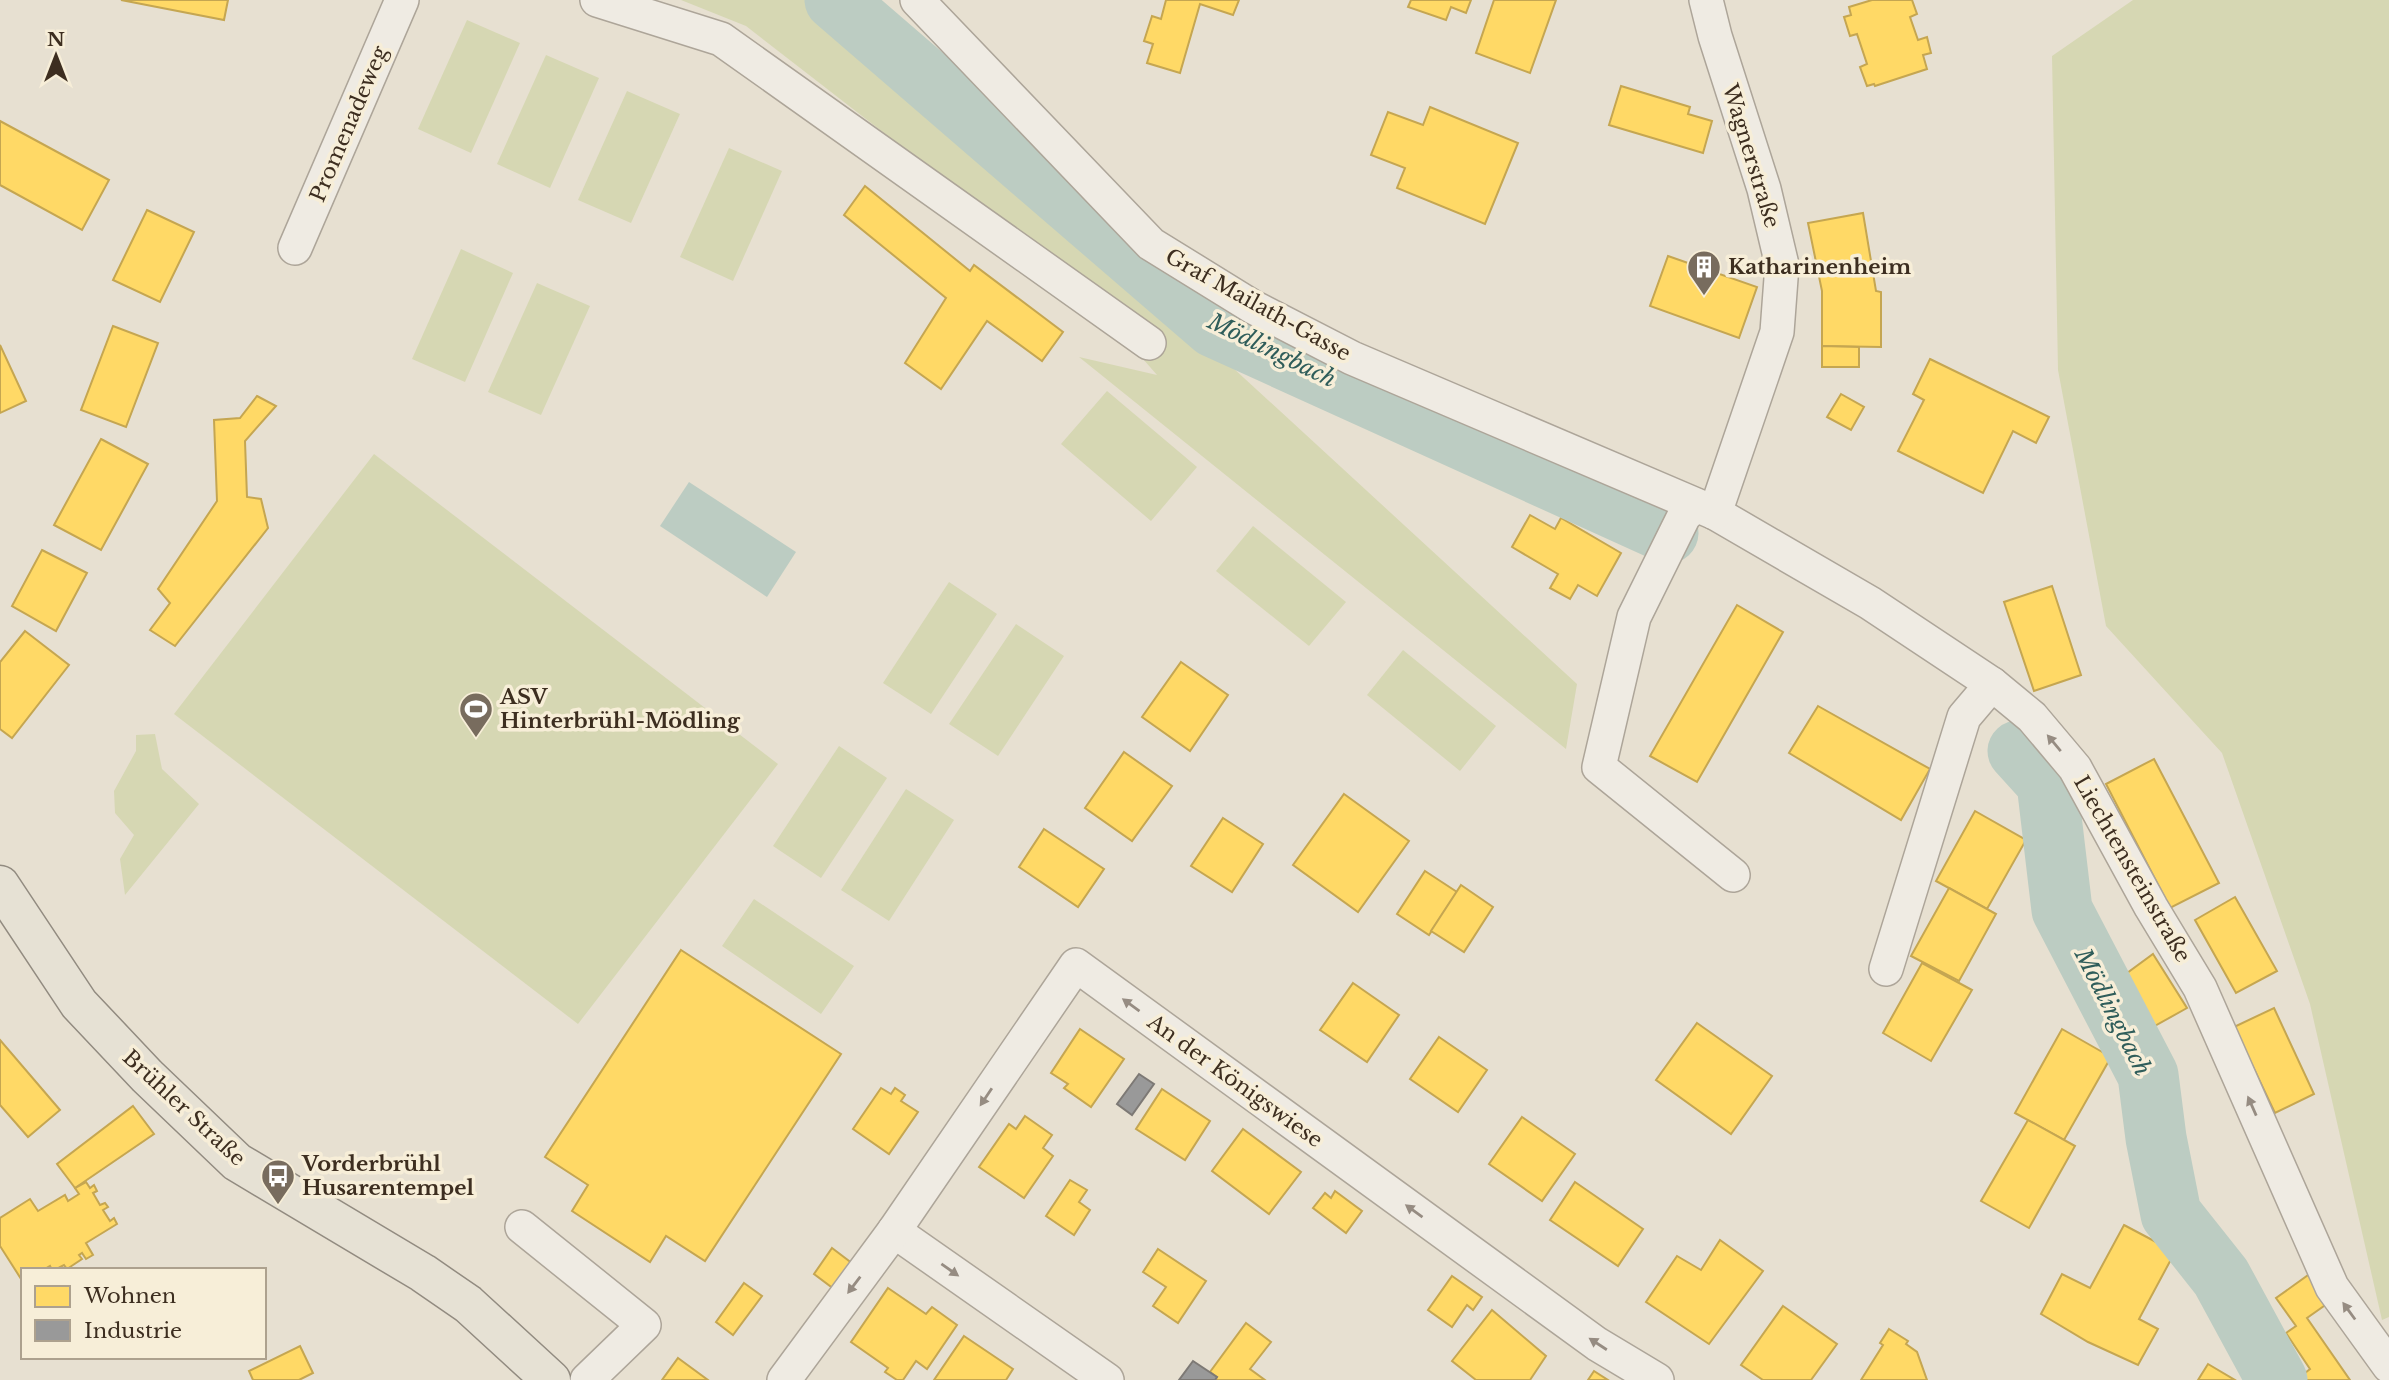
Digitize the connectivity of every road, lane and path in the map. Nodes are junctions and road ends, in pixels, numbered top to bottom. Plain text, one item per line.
1 (402, 0) edge
2 (597, 0) edge
3 (917, 0) edge
4 (1706, 0) edge
5 (295, 248) dead end
6 (1149, 343) dead end
7 (1698, 511) junction
8 (1992, 684) junction
9 (1732, 875) dead end
10 (0, 885) edge
11 (1886, 969) dead end
12 (522, 1227) dead end
13 (894, 1231) junction
14 (2389, 1366) edge
15 (551, 1380) edge
16 (587, 1380) edge
17 (784, 1380) edge
18 (1107, 1380) edge
19 (1657, 1380) edge

1 - 5 street, Promenadeweg
2 - 6 street
3 - 7 street, Graf Mailath-Gasse
4 - 7 street, Wagnerstraße
7 - 8 street, Liechtensteinstraße
7 - 9 street, Wagnerstraße
8 - 11 street
14 -> 8 street, Liechtensteinstraße
10 - 15 main road, Brühler Straße
12 - 16 street
13 -> 17 street, An der Königswiese
13 -> 18 street
19 -> 13 street, An der Königswiese

